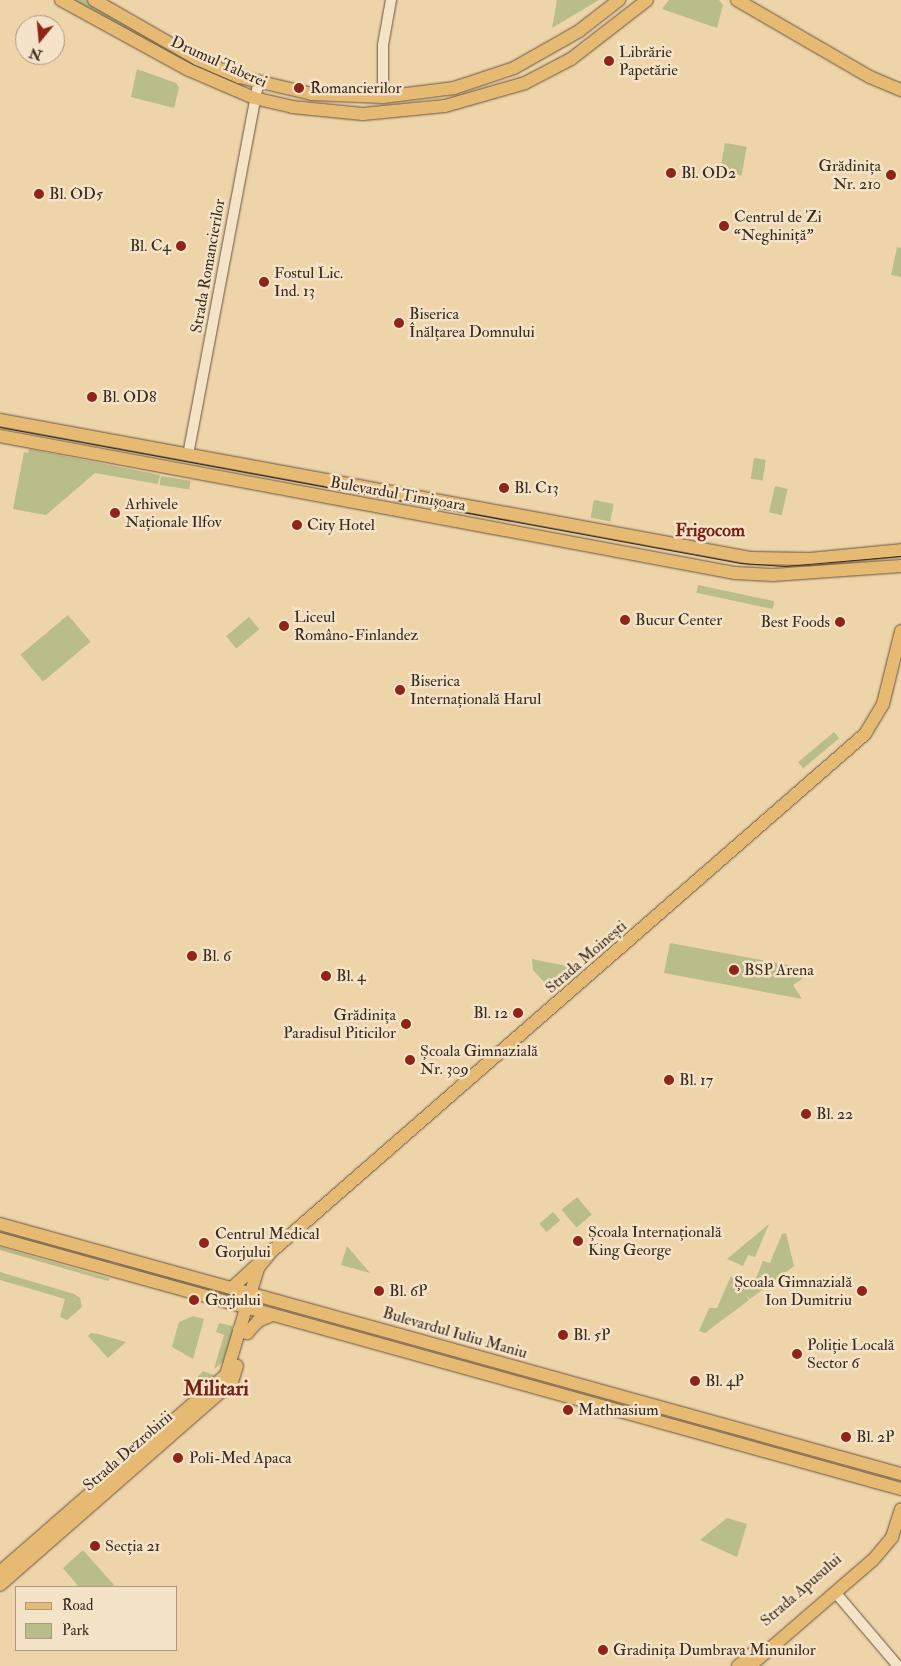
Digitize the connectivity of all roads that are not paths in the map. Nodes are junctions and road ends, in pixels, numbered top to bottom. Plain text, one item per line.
1 (61, 0) edge
2 (94, 0) edge
3 (391, 0) edge
4 (619, 0) edge
5 (647, 0) edge
6 (737, 0) edge
7 (183, 51) junction
8 (177, 64) junction
9 (258, 83) junction
10 (901, 90) edge
11 (432, 92) junction
12 (383, 97) junction
13 (254, 98) junction
14 (434, 108) junction
15 (0, 420) edge
16 (28, 425) junction
17 (0, 436) edge
18 (25, 440) junction
19 (188, 455) junction
20 (204, 458) junction
21 (185, 470) junction
22 (201, 473) junction
23 (901, 550) edge
24 (751, 558) junction
25 (790, 560) junction
26 (901, 566) edge
27 (790, 574) junction
28 (751, 575) junction
29 (901, 631) edge
30 (0, 1224) edge
31 (0, 1240) edge
32 (263, 1260) junction
33 (232, 1288) junction
34 (253, 1290) junction
35 (222, 1302) junction
36 (249, 1309) junction
37 (272, 1315) junction
38 (243, 1331) junction
39 (419, 1340) junction
40 (415, 1355) junction
41 (600, 1390) junction
42 (596, 1405) junction
43 (901, 1474) edge
44 (901, 1489) edge
45 (901, 1509) edge
46 (0, 1572) edge
47 (0, 1585) edge
48 (833, 1589) junction
49 (738, 1666) edge
50 (750, 1666) edge
51 (898, 1666) edge

1 - 8 main road, Drumul Taberei
2 - 7 main road, Drumul Taberei
3 - 12 street
4 - 11 main road, Drumul Taberei
5 - 14 main road, Drumul Taberei
6 - 10 main road
7 - 8 main road
7 - 9 main road, Drumul Taberei
8 - 13 main road, Drumul Taberei
9 - 12 main road, Drumul Taberei
9 - 13 street, Strada Romancierilor
11 - 12 main road, Drumul Taberei
11 - 14 main road
13 - 14 main road, Drumul Taberei
13 - 19 street, Strada Romancierilor
15 - 16 main road, Bulevardul Timișoara
16 - 18 main road
16 - 19 main road, Bulevardul Timișoara
17 - 18 main road, Bulevardul Timișoara
18 - 21 main road, Bulevardul Timișoara
19 - 20 main road, Bulevardul Timișoara
19 - 21 main road
20 - 22 main road
20 - 24 main road, Bulevardul Timișoara
21 - 22 main road, Bulevardul Timișoara
22 - 28 main road, Bulevardul Timișoara
23 - 25 main road, Bulevardul Timișoara
24 - 25 main road, Bulevardul Timișoara
24 - 28 main road
25 - 27 main road
26 - 27 main road, Bulevardul Timișoara
27 - 28 main road, Bulevardul Timișoara
29 - 32 main road, Strada Moinești
30 - 33 main road, Bulevardul Iuliu Maniu
31 - 35 main road, Bulevardul Iuliu Maniu
32 - 33 main road
32 - 34 main road, Strada Moinești
33 - 34 main road, Bulevardul Iuliu Maniu
34 - 36 main road, Strada Dezrobirii
34 - 39 main road, Bulevardul Iuliu Maniu
35 - 36 main road, Bulevardul Iuliu Maniu
35 - 38 main road
36 - 37 main road, Bulevardul Iuliu Maniu
36 - 38 main road, Strada Dezrobirii
37 - 38 main road
37 - 40 main road, Bulevardul Iuliu Maniu
38 - 46 main road, Strada Dezrobirii
38 - 47 main road, Strada Dezrobirii
39 - 40 main road
39 - 41 main road, Bulevardul Iuliu Maniu
40 - 42 main road, Bulevardul Iuliu Maniu
41 - 42 main road
41 - 43 main road, Bulevardul Iuliu Maniu
42 - 44 main road, Bulevardul Iuliu Maniu
45 - 48 main road, Strada Apusului
48 - 49 main road, Strada Apusului
48 - 50 main road, Strada Apusului
48 - 51 street

